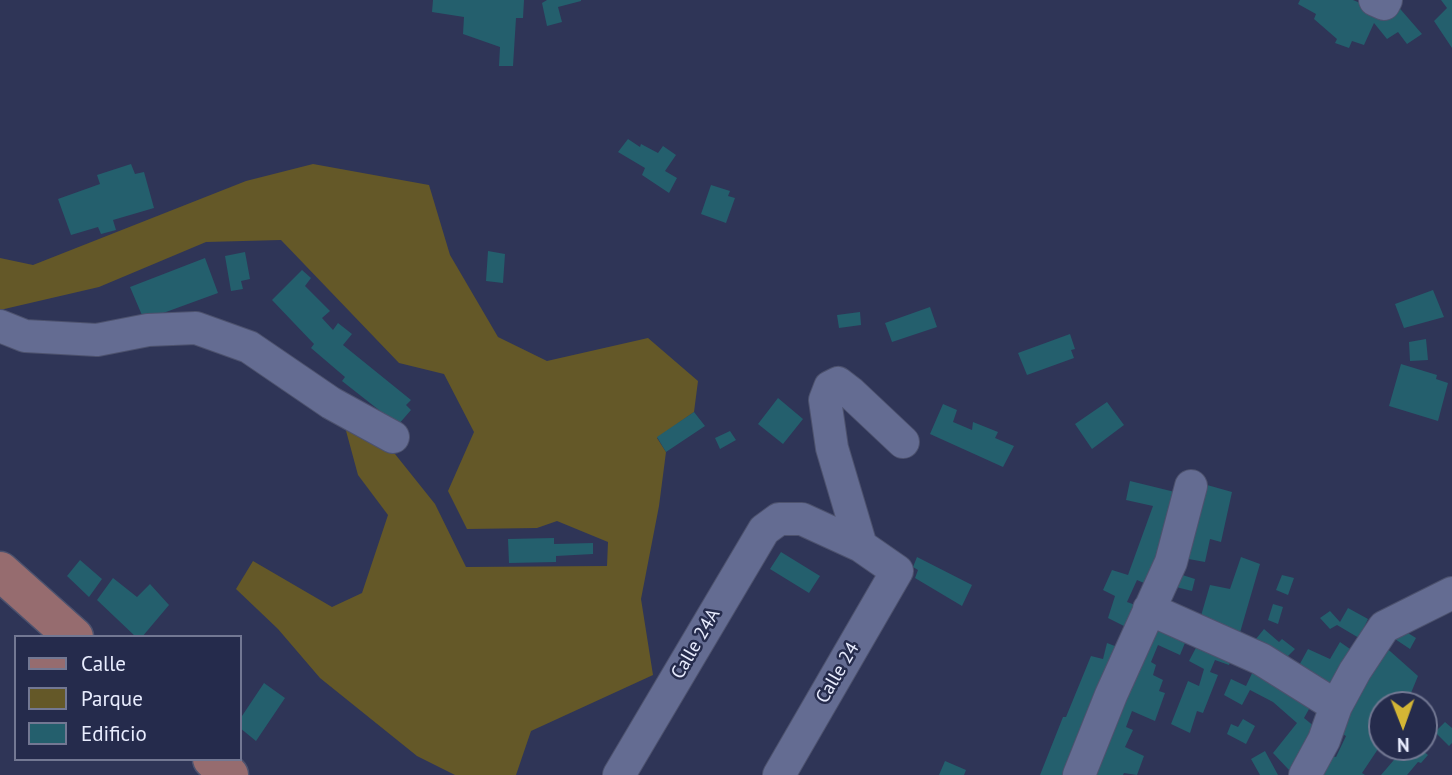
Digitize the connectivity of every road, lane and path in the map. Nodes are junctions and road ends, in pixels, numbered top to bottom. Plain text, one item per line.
1 (1375, 0) edge
2 (1387, 0) edge
3 (0, 326) edge
4 (393, 436) dead end
5 (903, 442) dead end
6 (1191, 486) dead end
7 (861, 546) junction
8 (0, 571) edge
9 (1452, 593) edge
10 (1149, 609) junction
11 (72, 635) edge
12 (1336, 706) junction
13 (214, 761) edge
14 (229, 775) edge
15 (620, 775) edge
16 (779, 775) edge
17 (1079, 775) edge
18 (1305, 775) edge

1 - 2 street
3 - 4 street
5 - 7 street
6 - 10 street
7 - 15 street, Calle 24A
7 - 16 street, Calle 24
8 - 11 main road
9 - 12 street
10 - 12 street
10 - 17 street
12 - 18 street
13 - 14 main road

